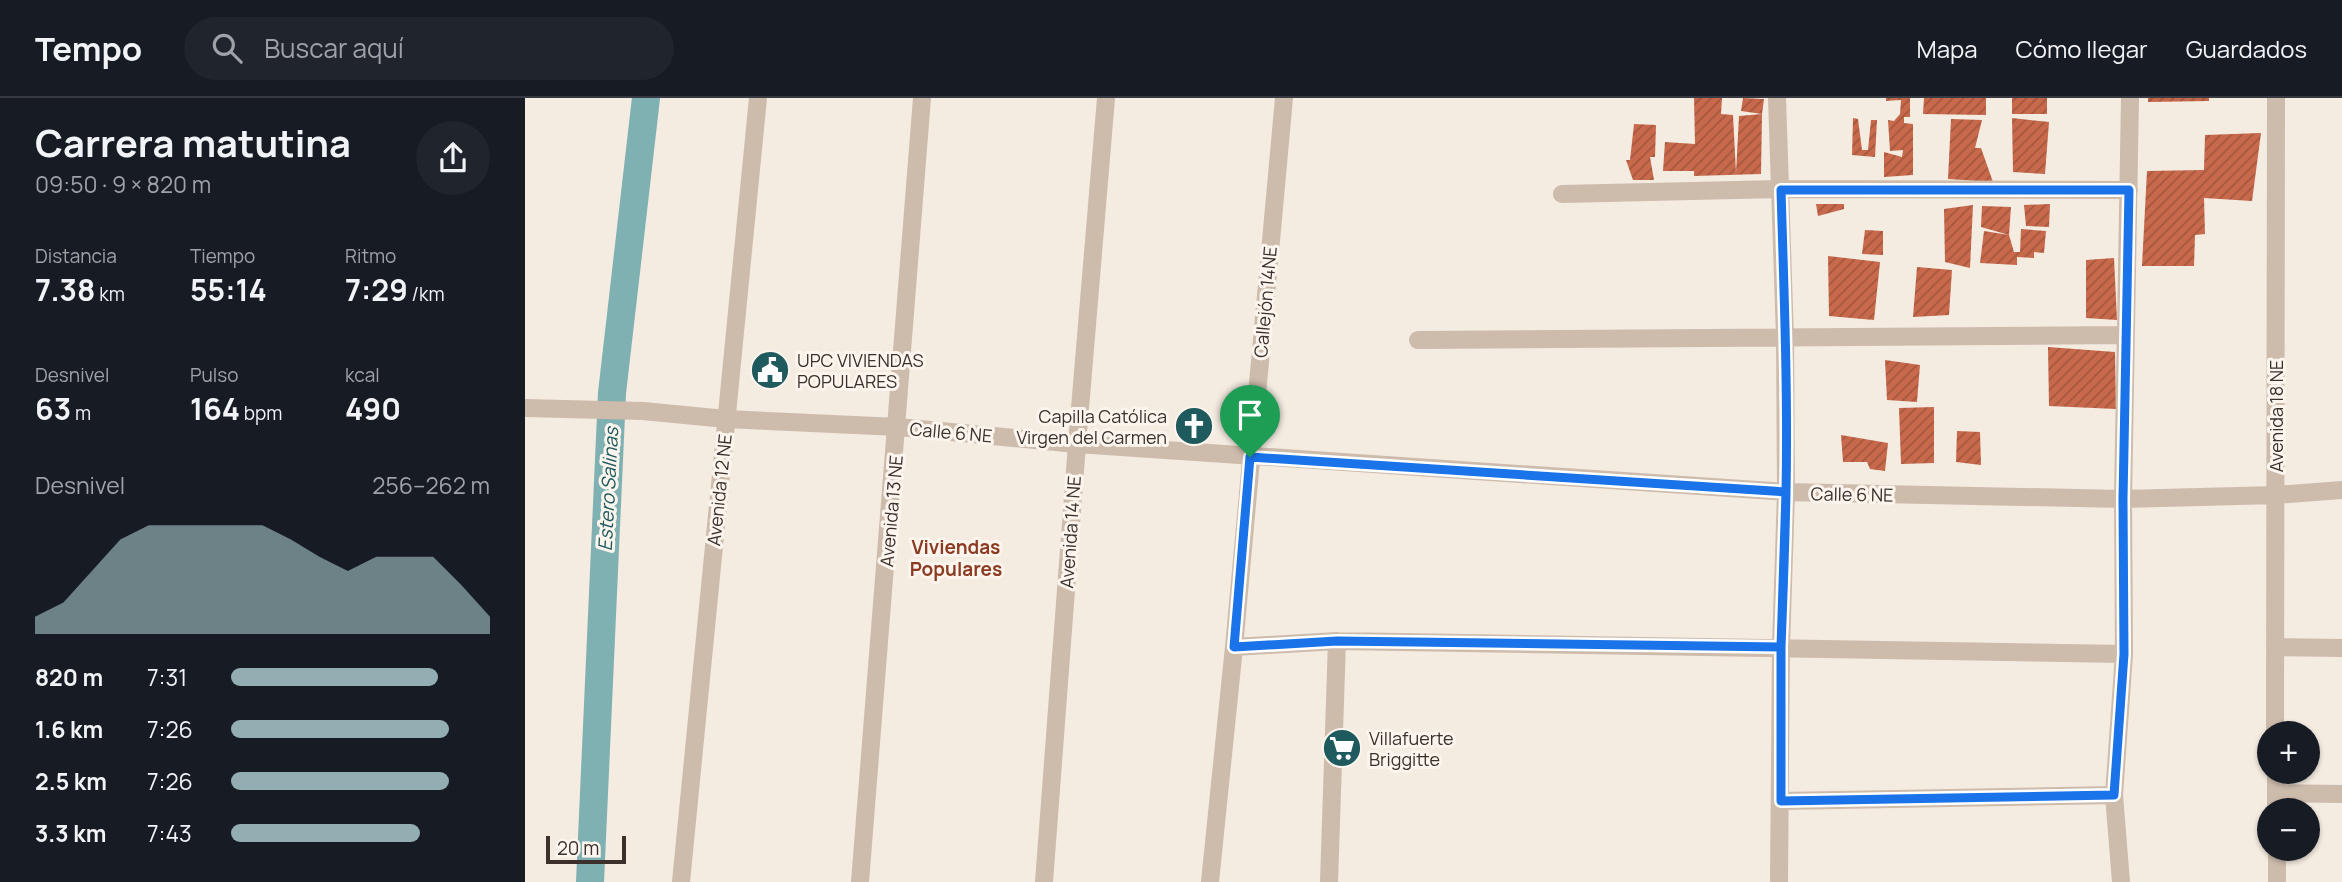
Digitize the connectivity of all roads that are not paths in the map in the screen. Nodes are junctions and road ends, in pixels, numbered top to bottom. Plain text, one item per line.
1 (758, 98) edge
2 (922, 98) edge
3 (1106, 98) edge
4 (1284, 98) edge
5 (1777, 98) edge
6 (2130, 98) edge
7 (2276, 98) edge
8 (1781, 190) junction
9 (2129, 190) junction
10 (1562, 194) dead end
11 (2126, 335) junction
12 (1785, 338) junction
13 (1418, 340) dead end
14 (525, 408) edge
15 (726, 419) junction
16 (898, 427) junction
17 (1077, 444) junction
18 (1250, 457) junction
19 (2342, 490) edge
20 (1786, 492) junction
21 (2276, 495) junction
22 (2123, 499) junction
23 (1337, 641) junction
24 (1234, 647) junction
25 (1781, 647) junction
26 (2275, 648) junction
27 (2342, 648) edge
28 (2124, 654) junction
29 (2276, 721) edge
30 (2342, 794) edge
31 (2114, 795) junction
32 (2309, 798) edge
33 (1781, 801) junction
34 (2277, 861) edge
35 (681, 882) edge
36 (860, 882) edge
37 (1044, 882) edge
38 (1210, 882) edge
39 (1329, 882) edge
40 (1779, 882) edge
41 (2121, 882) edge
42 (2277, 882) edge

1 - 15 street, Avenida 12 NE
2 - 16 street, Avenida 13 NE
3 - 17 street, Avenida 14 NE
4 - 18 street, Callejón 14NE
5 - 8 street
6 - 9 street
7 - 21 street, Avenida 18 NE
8 - 9 street
8 - 10 street
8 - 12 street
9 - 11 street
11 - 12 street
11 - 22 street
12 - 13 street
12 - 20 street
14 - 15 street, Calle 6 NE
15 - 16 street, Calle 6 NE
15 - 35 street, Avenida 12 NE
16 - 17 street, Calle 6 NE
16 - 36 street, Avenida 13 NE
17 - 18 street, Calle 6 NE
17 - 37 street, Avenida 14 NE
18 - 20 street, Calle 6 NE
18 - 24 street, Callejón 14NE
19 - 21 street, Calle 6 NE
20 - 22 street, Calle 6 NE
20 - 25 street
21 - 22 street, Calle 6 NE
21 - 26 street, Avenida 18 NE
22 - 28 street
23 - 24 street
23 - 25 street
23 - 39 street
24 - 38 street, Callejón 14NE
25 - 28 street
25 - 33 street
26 - 27 street
26 - 29 street, Avenida 18 NE
28 - 31 street
30 - 32 street
31 - 33 street
31 - 41 street
33 - 40 street
34 - 42 street

